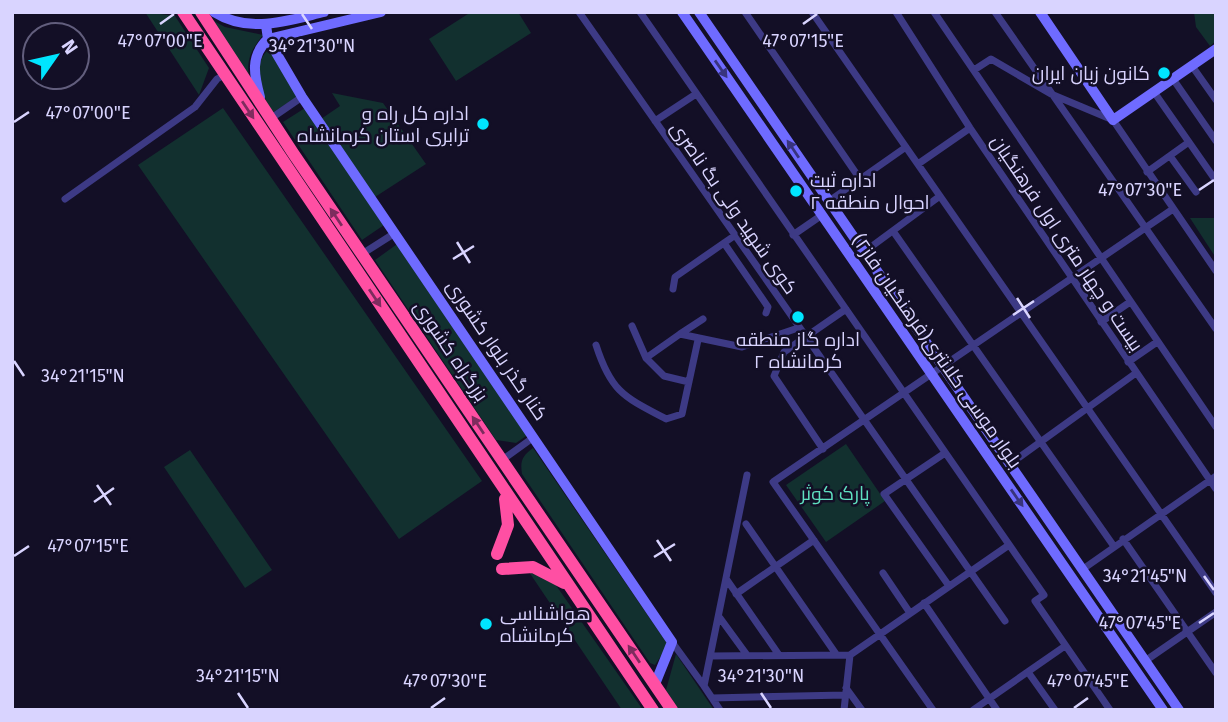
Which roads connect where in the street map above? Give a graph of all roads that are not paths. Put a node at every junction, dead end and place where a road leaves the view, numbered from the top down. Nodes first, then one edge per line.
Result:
1 (183, 12) edge
2 (201, 12) edge
3 (214, 12) edge
4 (324, 12) edge
5 (381, 12) edge
6 (579, 12) edge
7 (640, 12) edge
8 (682, 12) edge
9 (699, 12) edge
10 (745, 12) edge
11 (812, 12) edge
12 (896, 12) edge
13 (934, 12) edge
14 (995, 12) edge
15 (1040, 12) edge
16 (266, 25) junction
17 (268, 39) junction
18 (1216, 49) edge
19 (1192, 66) junction
20 (974, 70) junction
21 (224, 75) junction
22 (1173, 79) junction
23 (1154, 92) junction
24 (696, 94) junction
25 (1051, 94) junction
26 (302, 97) junction
27 (1216, 100) edge
28 (262, 105) junction
29 (270, 119) junction
30 (1113, 120) junction
31 (654, 121) junction
32 (970, 128) junction
33 (1216, 141) edge
34 (1189, 142) junction
35 (906, 147) junction
36 (1170, 156) junction
37 (918, 164) junction
38 (1147, 172) junction
39 (1214, 178) edge
40 (860, 179) junction
41 (1196, 192) dead end
42 (940, 196) junction
43 (65, 199) dead end
44 (828, 201) junction
45 (1173, 209) junction
46 (822, 215) junction
47 (1145, 229) junction
48 (893, 231) junction
49 (396, 233) junction
50 (793, 235) junction
51 (734, 236) junction
52 (724, 243) junction
53 (864, 252) junction
54 (362, 254) junction
55 (1101, 260) junction
56 (1216, 271) edge
57 (1073, 280) junction
58 (673, 289) dead end
59 (1130, 302) junction
60 (846, 309) junction
61 (766, 313) dead end
62 (1023, 314) junction
63 (703, 319) dead end
64 (1101, 322) junction
65 (632, 326) dead end
66 (798, 328) junction
67 (1216, 329) edge
68 (680, 334) junction
69 (805, 337) junction
70 (698, 340) junction
71 (1157, 342) junction
72 (596, 345) dead end
73 (974, 348) junction
74 (646, 358) junction
75 (1128, 362) junction
76 (944, 367) junction
77 (1136, 373) junction
78 (932, 374) junction
79 (689, 382) junction
80 (904, 394) junction
81 (1087, 407) junction
82 (864, 421) junction
83 (1216, 427) edge
84 (534, 437) junction
85 (1040, 441) junction
86 (823, 449) junction
87 (945, 453) junction
88 (502, 460) junction
89 (1010, 464) junction
90 (747, 475) dead end
91 (1214, 479) edge
92 (905, 480) junction
93 (503, 488) junction
94 (1216, 489) edge
95 (533, 506) junction
96 (519, 513) junction
97 (1160, 514) junction
98 (746, 524) dead end
99 (1123, 539) junction
100 (814, 540) junction
101 (560, 545) junction
102 (1009, 545) junction
103 (1113, 545) junction
104 (497, 554) dead end
105 (547, 554) junction
106 (775, 567) junction
107 (502, 569) dead end
108 (1083, 569) junction
109 (971, 571) junction
110 (883, 573) dead end
111 (727, 580) junction
112 (949, 586) junction
113 (574, 593) junction
114 (1216, 593) edge
115 (736, 594) junction
116 (924, 604) junction
117 (1216, 612) edge
118 (910, 613) junction
119 (720, 618) junction
120 (1005, 621) dead end
121 (1187, 632) junction
122 (881, 633) junction
123 (672, 642) junction
124 (1065, 646) junction
125 (836, 654) junction
126 (747, 655) junction
127 (779, 655) junction
128 (850, 655) junction
129 (711, 656) junction
130 (1146, 662) junction
131 (1028, 671) junction
132 (1216, 673) edge
133 (655, 684) junction
134 (704, 686) junction
135 (846, 691) junction
136 (712, 698) junction
137 (989, 699) junction
138 (653, 710) edge
139 (673, 710) edge
140 (720, 710) edge
141 (844, 710) edge
142 (862, 710) edge
143 (933, 710) edge
144 (973, 710) edge
145 (997, 710) edge
146 (1055, 710) edge
147 (1110, 710) edge
148 (1163, 710) edge
149 (1180, 710) edge

1 - 21 highway, بزرگراه کشوری
2 - 28 highway, بزرگراه کشوری
3 - 16 main road
4 - 16 main road
5 - 17 main road
6 - 31 street, کوی شهید ولی بگ ناصری
7 - 24 street
8 -> 46 main road, بلوار موسی کلانتری(فرهنگیان فاز۲)
44 -> 9 main road, بلوار موسی کلانتری(فرهنگیان فاز۲)
10 - 40 street
11 - 35 street
12 - 32 street, بیست و چهار متری اول فرهنگیان
13 - 20 street
14 - 25 street
15 - 30 main road
16 - 17 main road
17 - 26 main road, کنار گذر بلوار کشوری
17 - 28 main road
18 - 19 main road
19 - 22 main road
19 - 27 street
20 - 25 street
20 - 55 street
21 - 43 street
21 -> 93 highway, بزرگراه کشوری
22 - 23 main road
22 - 33 street
23 - 30 main road
23 - 34 street
24 - 31 street
24 - 50 street
25 - 30 street
25 - 47 street
26 - 29 street
26 - 49 main road, کنار گذر بلوار کشوری
28 - 29 highway, بزرگراه کشوری
54 -> 29 highway, بزرگراه کشوری
30 - 38 street
31 - 51 street, کوی شهید ولی بگ ناصری
32 - 37 street
32 - 57 street, بیست و چهار متری اول فرهنگیان
34 - 36 street
34 - 39 street
35 - 37 street
35 - 40 street
36 - 38 street
36 - 41 street
37 - 42 street
38 - 45 street
40 - 44 street
42 - 48 street
42 - 62 street
44 - 53 main road, بلوار موسی کلانتری(فرهنگیان فاز۲)
45 - 47 street
45 - 56 street
46 - 50 street
46 - 78 main road, بلوار موسی کلانتری(فرهنگیان فاز۲)
47 - 55 street
47 - 67 street
48 - 53 street
48 - 73 street
49 - 54 street
49 - 84 main road, کنار گذر بلوار کشوری
50 - 60 street
51 - 52 street
51 - 66 street, کوی شهید ولی بگ ناصری
52 - 58 street
52 - 61 street
53 - 76 main road, بلوار موسی کلانتری(فرهنگیان فاز۲)
88 -> 54 highway, بزرگراه کشوری
55 - 57 street
55 - 59 street
57 - 62 street
57 - 64 street, بیست و چهار متری اول فرهنگیان
59 - 64 street
59 - 71 street
60 - 69 street
60 - 80 street
62 - 73 street
62 - 81 street
63 - 68 street
64 - 75 street, بیست و چهار متری اول فرهنگیان
65 - 74 street
66 - 69 street, کوی شهید ولی بگ ناصری
66 - 70 street
68 - 70 street
68 - 74 street
69 - 82 street, کوی شهید ولی بگ ناصری
69 - 86 street
70 - 79 street
71 - 75 street
71 - 83 street
72 - 79 street
73 - 76 street
73 - 85 street
74 - 79 street
75 - 77 street, بیست و چهار متری اول فرهنگیان
76 - 78 street
76 - 89 main road, بلوار موسی کلانتری(فرهنگیان فاز۲)
77 - 81 street
77 - 91 street, بیست و چهار متری اول فرهنگیان
78 - 80 street
78 -> 148 main road, بلوار موسی کلانتری(فرهنگیان فاز۲)
80 - 82 street
80 - 87 street
81 - 85 street
81 - 97 street
82 - 86 street
82 - 92 street, کوی شهید ولی بگ ناصری
84 - 88 street
84 - 123 main road, کنار گذر بلوار کشوری
85 - 89 street
85 - 103 street
86 - 100 street
87 - 92 street
87 - 102 street
88 - 95 highway, بزرگراه کشوری
89 - 108 main road, بلوار موسی کلانتری(فرهنگیان فاز۲)
90 - 111 street
91 - 94 street, بیست و چهار متری اول فرهنگیان
91 - 97 street
92 - 109 street, کوی شهید ولی بگ ناصری
92 - 112 street
93 - 96 highway, بزرگراه کشوری
93 - 104 highway
95 - 96 highway
95 - 101 highway, بزرگراه کشوری
96 - 105 highway, بزرگراه کشوری
97 - 99 street
97 - 114 street
98 - 106 street
99 - 103 street
99 - 121 street
100 - 106 street
100 - 122 street
101 - 105 highway
133 -> 101 highway, بزرگراه کشوری
102 - 109 street
102 - 124 street
103 - 108 street
105 - 113 highway, بزرگراه کشوری
106 - 115 street
106 - 125 street
107 - 113 highway
108 - 130 main road, بلوار موسی کلانتری(فرهنگیان فاز۲)
109 - 112 street
109 - 120 street, کوی شهید ولی بگ ناصری
110 - 118 street
111 - 115 street
111 - 119 street
112 - 116 street
113 - 138 highway, بزرگراه کشوری
115 - 127 street
116 - 118 street
116 - 137 street
117 - 121 street
118 - 122 street
119 - 126 street
119 - 129 street
121 - 130 street
121 - 132 street
122 - 128 street
122 - 143 street
123 - 133 main road
123 - 134 street
124 - 131 street
124 - 147 street
125 - 127 street
125 - 128 street
126 - 127 street
126 - 129 street
128 - 135 street
129 - 134 street
130 - 149 main road, بلوار موسی کلانتری(فرهنگیان فاز۲)
131 - 137 street
131 - 146 street
133 - 139 highway, بزرگراه کشوری
134 - 136 street
135 - 136 street
135 - 141 street
135 - 142 street
136 - 140 street
137 - 144 street
137 - 145 street

